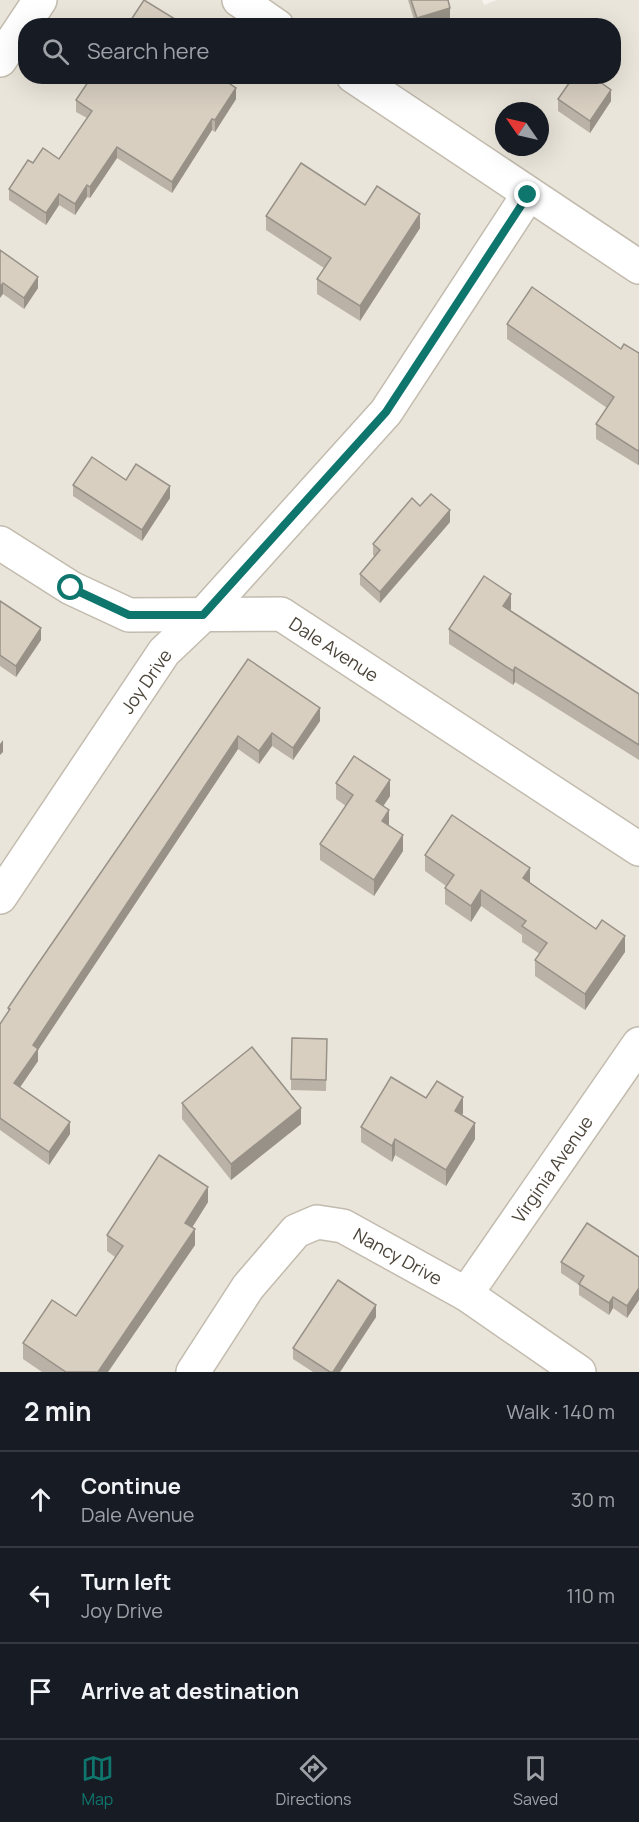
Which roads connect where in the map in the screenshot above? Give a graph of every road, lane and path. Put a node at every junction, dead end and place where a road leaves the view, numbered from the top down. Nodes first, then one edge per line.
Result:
1 (40, 0) edge
2 (239, 0) edge
3 (28, 18) edge
4 (265, 18) edge
5 (18, 33) edge
6 (0, 60) edge
7 (364, 84) edge
8 (528, 195) junction
9 (639, 267) edge
10 (0, 543) edge
11 (203, 615) junction
12 (639, 849) edge
13 (0, 897) edge
14 (639, 1044) edge
15 (466, 1294) junction
16 (193, 1372) edge
17 (579, 1372) edge

1 - 3 street
2 - 4 street
5 - 6 street
7 - 8 street
8 - 9 street
8 - 11 street, Joy Drive
10 - 11 street, Dale Avenue
11 - 12 street, Dale Avenue
11 - 13 street, Joy Drive
14 - 15 street, Virginia Avenue
15 - 16 street, Nancy Drive
15 - 17 street, Nancy Drive

